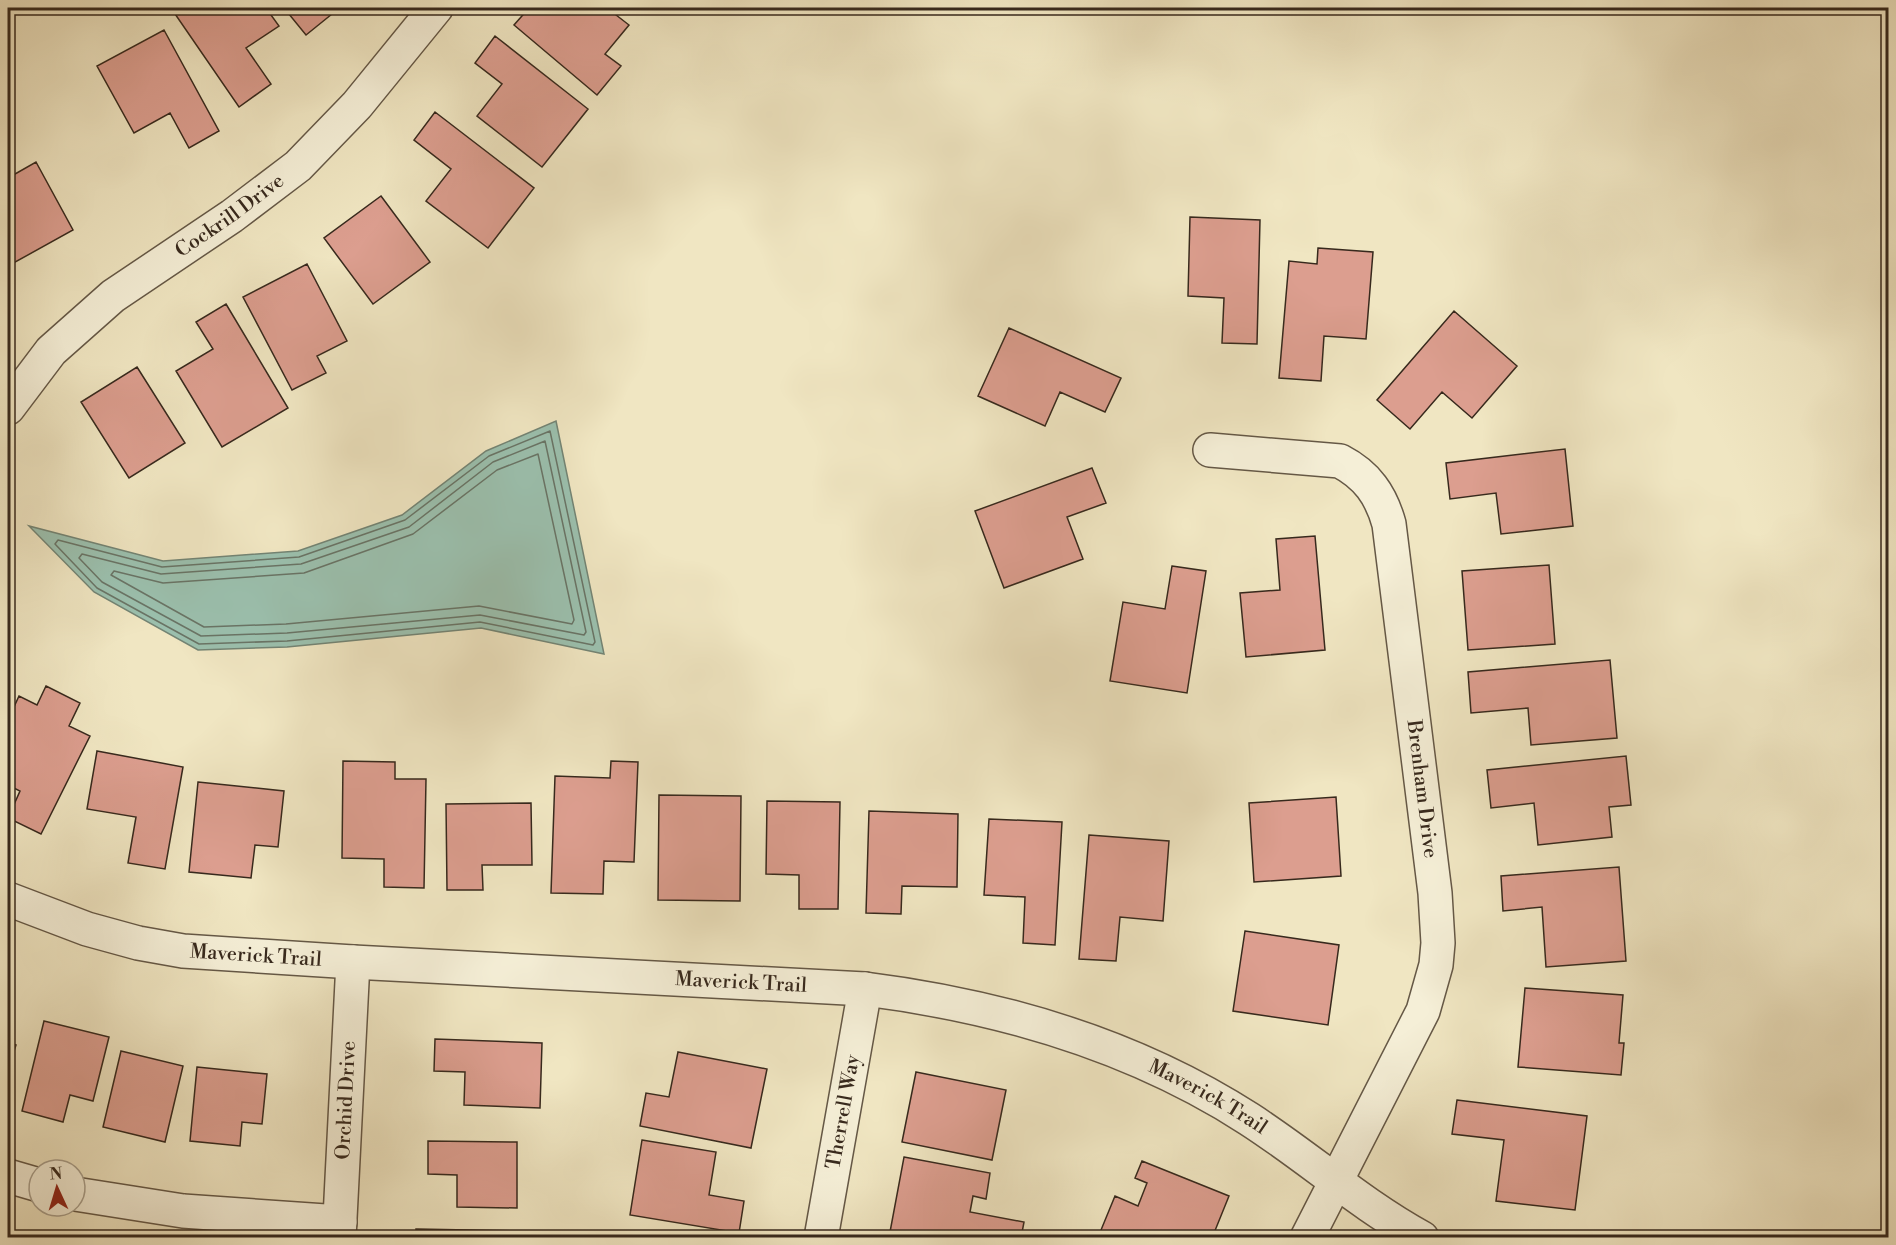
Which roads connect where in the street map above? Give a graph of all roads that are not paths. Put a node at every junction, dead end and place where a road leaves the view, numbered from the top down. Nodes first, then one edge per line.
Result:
1 (436, 8) edge
2 (8, 408) edge
3 (1210, 450) dead end
4 (8, 899) edge
5 (353, 962) junction
6 (865, 989) junction
7 (8, 1176) edge
8 (27, 1182) edge
9 (1337, 1182) junction
10 (87, 1196) edge
11 (339, 1230) edge
12 (821, 1238) edge
13 (1307, 1238) edge
14 (1422, 1238) edge

1 - 2 street, Cockrill Drive
3 - 9 street, Brenham Drive
4 - 5 street, Maverick Trail
5 - 6 street, Maverick Trail
5 - 11 street, Orchid Drive
6 - 9 street, Maverick Trail
6 - 12 street, Therrell Way
7 - 8 street
9 - 13 street, Brenham Drive
9 - 14 street, Maverick Trail
10 - 11 street

